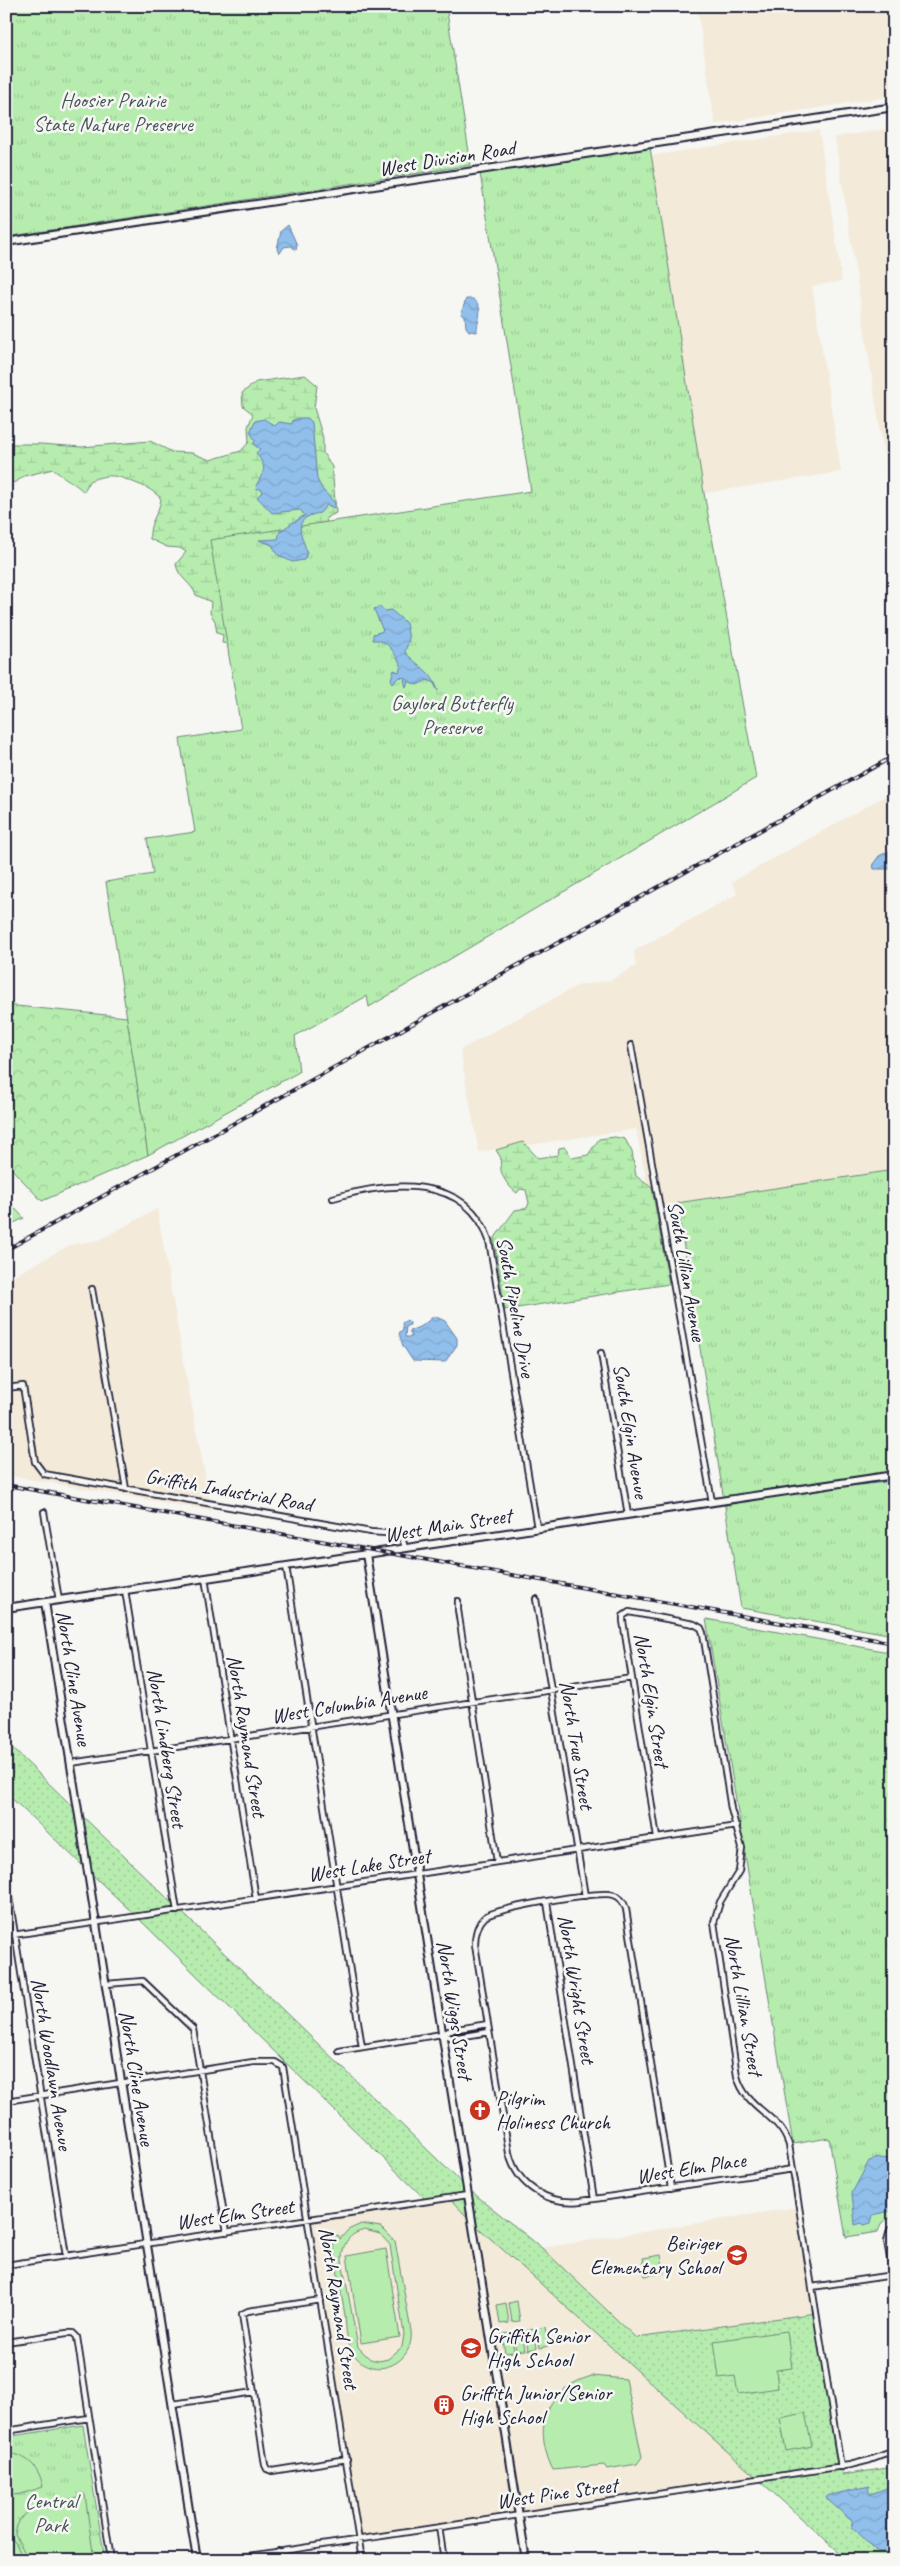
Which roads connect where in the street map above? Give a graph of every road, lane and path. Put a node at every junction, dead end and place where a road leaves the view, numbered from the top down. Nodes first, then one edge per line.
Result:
1 (894, 107) edge
2 (6, 242) edge
3 (631, 1045) dead end
4 (333, 1198) dead end
5 (92, 1289) dead end
6 (601, 1353) dead end
7 (6, 1388) edge
8 (894, 1475) edge
9 (126, 1489) junction
10 (712, 1502) junction
11 (44, 1512) dead end
12 (628, 1515) junction
13 (537, 1528) junction
14 (405, 1548) junction
15 (366, 1554) junction
16 (286, 1566) junction
17 (205, 1578) junction
18 (125, 1590) junction
19 (536, 1599) dead end
20 (59, 1600) junction
21 (458, 1601) dead end
22 (45, 1602) junction
23 (6, 1608) edge
24 (700, 1627) joint
25 (632, 1678) junction
26 (552, 1690) junction
27 (472, 1702) junction
28 (391, 1714) junction
29 (311, 1726) junction
30 (231, 1738) junction
31 (151, 1751) junction
32 (71, 1763) junction
33 (737, 1826) junction
34 (657, 1838) junction
35 (578, 1850) junction
36 (497, 1862) junction
37 (417, 1874) junction
38 (6, 1878) edge
39 (336, 1886) junction
40 (585, 1896) junction
41 (256, 1899) junction
42 (547, 1902) junction
43 (177, 1910) junction
44 (96, 1924) junction
45 (16, 1935) junction
46 (6, 1936) edge
47 (106, 1984) junction
48 (488, 2024) junction
49 (489, 2032) junction
50 (442, 2034) junction
51 (362, 2047) junction
52 (339, 2051) dead end
53 (200, 2070) junction
54 (121, 2084) junction
55 (41, 2096) junction
56 (6, 2101) edge
57 (793, 2169) junction
58 (670, 2188) junction
59 (468, 2195) junction
60 (594, 2199) junction
61 (308, 2220) junction
62 (890, 2230) dead end
63 (227, 2232) junction
64 (147, 2244) junction
65 (66, 2256) junction
66 (6, 2265) edge
67 (893, 2274) edge
68 (894, 2281) edge
69 (812, 2287) junction
70 (321, 2300) junction
71 (6, 2342) edge
72 (254, 2392) junction
73 (173, 2404) junction
74 (89, 2418) junction
75 (6, 2431) edge
76 (894, 2450) edge
77 (347, 2460) junction
78 (841, 2467) junction
79 (518, 2515) junction
80 (439, 2527) junction
81 (359, 2540) junction
82 (278, 2552) junction
83 (112, 2560) edge
84 (197, 2560) edge
85 (223, 2560) edge
86 (280, 2560) edge
87 (362, 2560) edge
88 (444, 2560) edge
89 (526, 2560) edge

1 - 2 street, West Division Road
3 - 10 street, South Lillian Avenue
4 - 13 street, South Pipeline Drive
5 - 9 street
6 - 12 street, South Elgin Avenue
7 - 9 street, Griffith Industrial Road
8 - 10 street, West Main Street
9 - 14 street, Griffith Industrial Road
10 - 12 street, West Main Street
11 - 20 street
12 - 13 street, West Main Street
13 - 14 street, West Main Street
14 - 15 street, West Main Street
15 - 16 street, West Main Street
15 - 28 street, North Wiggs Street
16 - 17 street, West Main Street
16 - 29 street
17 - 18 street, West Main Street
17 - 30 street, North Raymond Street
18 - 20 street, West Main Street
18 - 31 street, North Lindberg Street
19 - 26 street, North True Street
20 - 22 street, West Main Street
21 - 27 street
22 - 23 street, West Main Street
22 - 32 street, North Cline Avenue
24 - 25 street, North Elgin Street
24 - 33 street, North Lillian Street
25 - 26 street, West Columbia Avenue
25 - 34 street, North Elgin Street
26 - 27 street, West Columbia Avenue
26 - 35 street, North True Street
27 - 28 street, West Columbia Avenue
27 - 36 street
28 - 29 street, West Columbia Avenue
28 - 37 street, North Wiggs Street
29 - 30 street, West Columbia Avenue
29 - 39 street
30 - 31 street, West Columbia Avenue
30 - 41 street, North Raymond Street
31 - 32 street, West Columbia Avenue
31 - 43 street, North Lindberg Street
32 - 44 street, North Cline Avenue
33 - 34 street, West Lake Street
33 - 57 street, North Lillian Street
34 - 35 street, West Lake Street
35 - 36 street, West Lake Street
35 - 40 street, North True Street
36 - 37 street, West Lake Street
37 - 39 street, West Lake Street
37 - 50 street, North Wiggs Street
38 - 45 street, North Woodlawn Avenue
39 - 41 street, West Lake Street
39 - 51 street
40 - 42 street, West Elm Place
40 - 58 street, West Elm Place
41 - 43 street, West Lake Street
42 - 48 street, West Elm Place
42 - 60 street, North Wright Street
43 - 44 street, West Lake Street
44 - 45 street, West Lake Street
44 - 47 street, North Cline Avenue
45 - 46 street, West Lake Street
45 - 55 street, North Woodlawn Avenue
47 - 53 street
47 - 54 street, North Cline Avenue
48 - 49 street, West Elm Place
48 - 50 street
49 - 50 street
49 - 60 street, West Elm Place
50 - 51 street
50 - 59 street, North Wiggs Street
51 - 52 street
53 - 54 street
53 - 61 street, North Raymond Street
53 - 63 street
54 - 55 street
54 - 64 street, North Cline Avenue
55 - 56 street
55 - 65 street, North Woodlawn Avenue
57 - 58 street, West Elm Place
57 - 69 street, North Lillian Street
58 - 60 street, West Elm Place
59 - 61 street, West Elm Street
59 - 79 street, North Wiggs Street
61 - 63 street, West Elm Street
61 - 70 street, North Raymond Street
62 - 67 street
63 - 64 street, West Elm Street
64 - 65 street, West Elm Street
64 - 73 street, North Cline Avenue
65 - 66 street, West Elm Street
67 - 68 street
67 - 69 street
69 - 78 street, North Lillian Street
70 - 72 street
70 - 77 street, North Raymond Street
71 - 74 street
72 - 73 street
72 - 77 street
73 - 84 street, North Cline Avenue
74 - 75 street
74 - 83 street
76 - 78 street, West Pine Street
77 - 81 street, North Raymond Street
78 - 79 street, West Pine Street
79 - 80 street, West Pine Street
79 - 89 street, North Wiggs Street
80 - 81 street, West Pine Street
80 - 88 street
81 - 82 street, West Pine Street
81 - 87 street, North Raymond Street
82 - 85 street, West Pine Street
82 - 86 street

